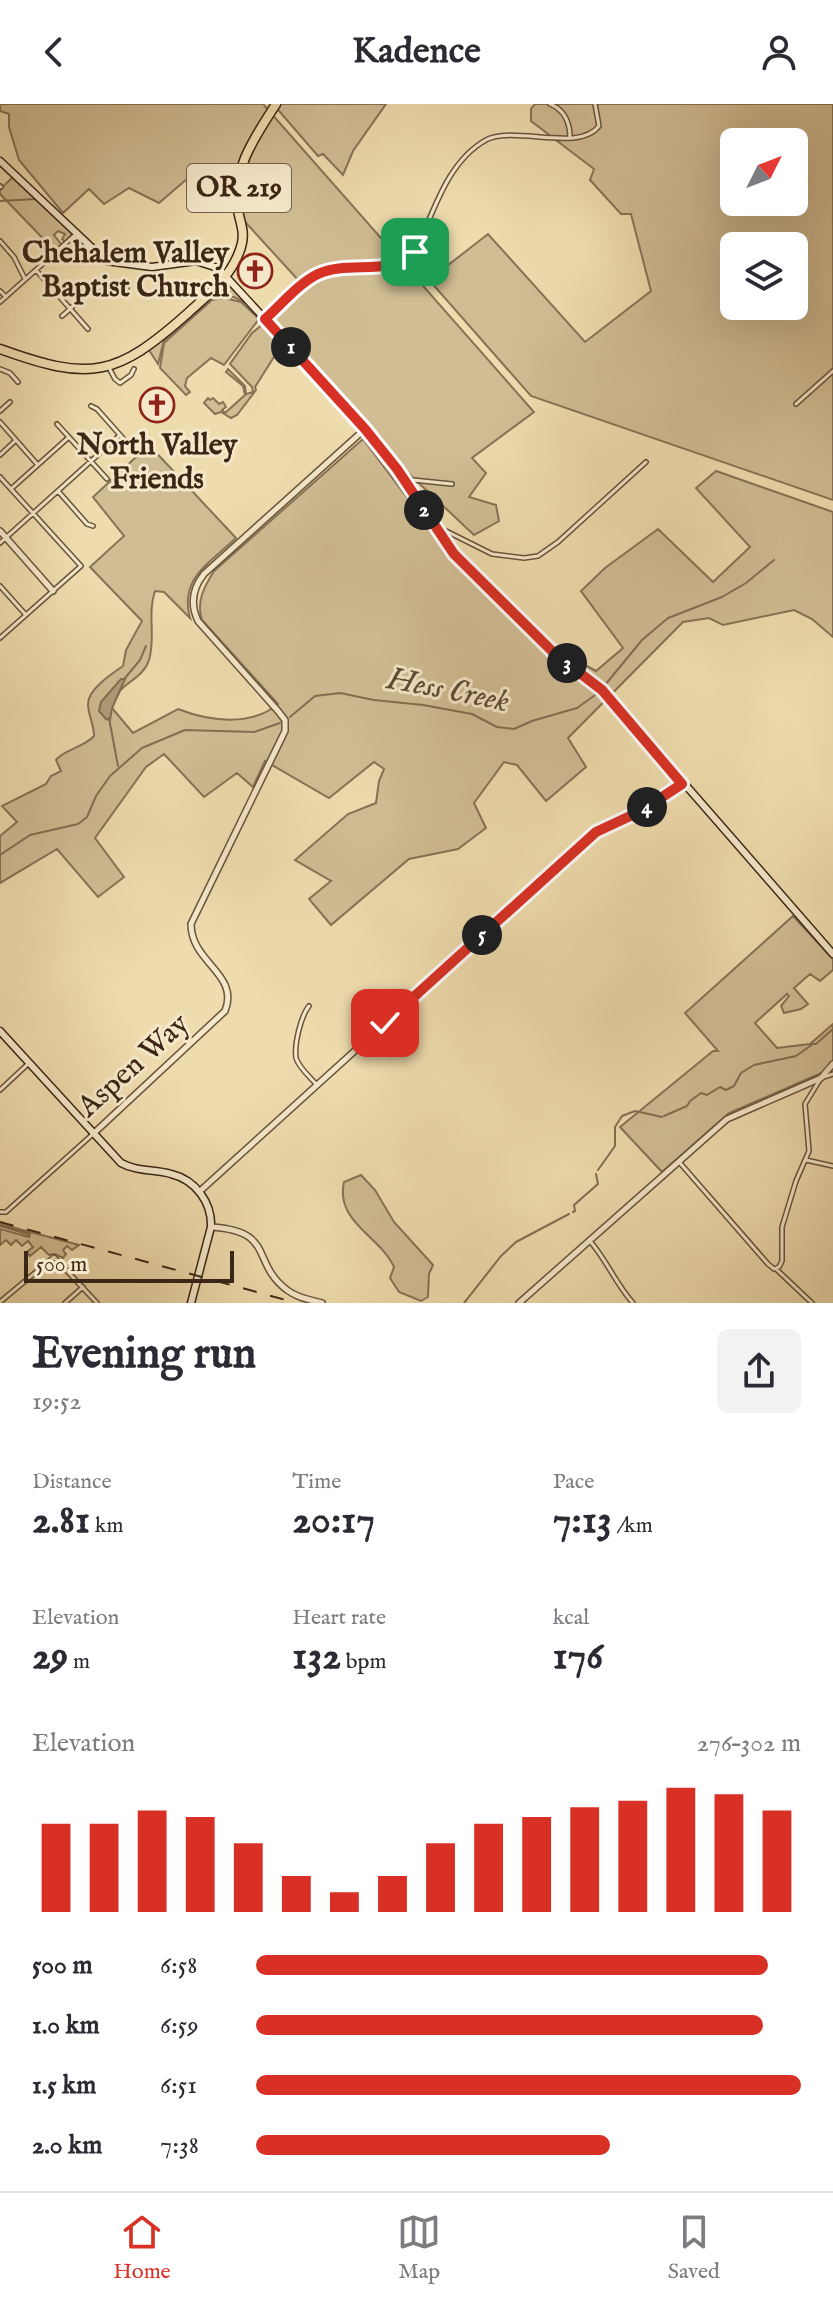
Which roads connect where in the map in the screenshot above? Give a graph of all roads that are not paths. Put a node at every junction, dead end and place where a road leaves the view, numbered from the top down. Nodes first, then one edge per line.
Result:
1 (276, 104) edge
2 (550, 104) edge
3 (595, 104) edge
4 (570, 138) junction
5 (0, 161) edge
6 (75, 235) dead end
7 (0, 241) edge
8 (36, 270) junction
9 (227, 277) junction
10 (25, 279) junction
11 (127, 288) dead end
12 (0, 291) edge
13 (6, 297) junction
14 (0, 302) edge
15 (71, 309) junction
16 (62, 316) dead end
17 (265, 319) junction
18 (88, 329) dead end
19 (0, 349) edge
20 (108, 366) junction
21 (0, 369) edge
22 (134, 369) dead end
23 (833, 371) edge
24 (18, 382) dead end
25 (10, 402) dead end
26 (796, 404) dead end
27 (91, 406) dead end
28 (0, 411) edge
29 (0, 422) edge
30 (57, 424) dead end
31 (365, 429) junction
32 (120, 435) junction
33 (69, 437) junction
34 (16, 440) junction
35 (136, 453) dead end
36 (0, 455) edge
37 (91, 461) junction
38 (646, 462) dead end
39 (38, 465) junction
40 (0, 477) edge
41 (107, 479) dead end
42 (403, 479) junction
43 (452, 484) dead end
44 (11, 489) junction
45 (58, 491) junction
46 (33, 513) junction
47 (93, 526) dead end
48 (436, 528) junction
49 (0, 531) edge
50 (6, 538) junction
51 (0, 543) edge
52 (1, 588) edge
53 (53, 591) junction
54 (26, 615) junction
55 (0, 638) edge
56 (682, 784) junction
57 (833, 954) edge
58 (309, 1006) dead end
59 (0, 1031) edge
60 (29, 1063) junction
61 (833, 1064) edge
62 (833, 1074) edge
63 (821, 1078) junction
64 (317, 1085) junction
65 (0, 1090) edge
66 (93, 1134) junction
67 (806, 1160) junction
68 (678, 1161) junction
69 (833, 1166) edge
70 (199, 1192) junction
71 (0, 1212) edge
72 (211, 1227) junction
73 (589, 1240) junction
74 (776, 1269) junction
75 (83, 1287) junction
76 (0, 1302) edge
77 (65, 1303) edge
78 (97, 1303) edge
79 (191, 1303) edge
80 (322, 1303) edge
81 (519, 1303) edge
82 (633, 1303) edge
83 (812, 1303) edge

1 - 9 main road, OR 219
2 - 4 street
3 - 4 street
4 - 17 street
5 - 9 main road
6 - 8 street
7 - 10 street
8 - 10 street
8 - 15 street
9 - 17 main road
9 - 20 main road, OR 219
10 - 13 street
11 - 15 street
12 - 13 street
13 - 14 street
15 - 16 street
15 - 18 street
17 - 31 main road
19 - 20 main road, OR 219
20 - 22 street
21 - 24 street
23 - 26 street
25 - 28 street
27 - 32 street
29 - 34 street
30 - 33 street
31 - 42 main road
31 - 66 street, Aspen Way
32 - 35 street
32 - 37 street
33 - 37 street
33 - 39 street
34 - 36 street
34 - 39 street
37 - 41 street
37 - 45 street
38 - 48 street
39 - 44 street
40 - 44 street
42 - 43 street
42 - 48 main road
44 - 46 street
45 - 46 street
45 - 47 street
46 - 50 street
46 - 53 street
48 - 56 main road
49 - 50 street
50 - 51 street
50 - 53 street
52 - 54 street
53 - 54 street
54 - 55 street
56 - 57 main road
56 - 64 street
58 - 64 street
59 - 60 main road
60 - 65 street
60 - 66 main road
61 - 63 street
62 - 63 street
63 - 67 street
63 - 68 street
64 - 70 street
66 - 70 main road
66 - 71 street, Aspen Way
67 - 69 street
67 - 74 street
68 - 73 street
68 - 74 street
70 - 72 main road
72 - 79 main road
72 - 80 street
73 - 81 street
73 - 82 street
74 - 83 street
75 - 76 street
75 - 77 street
75 - 78 street

